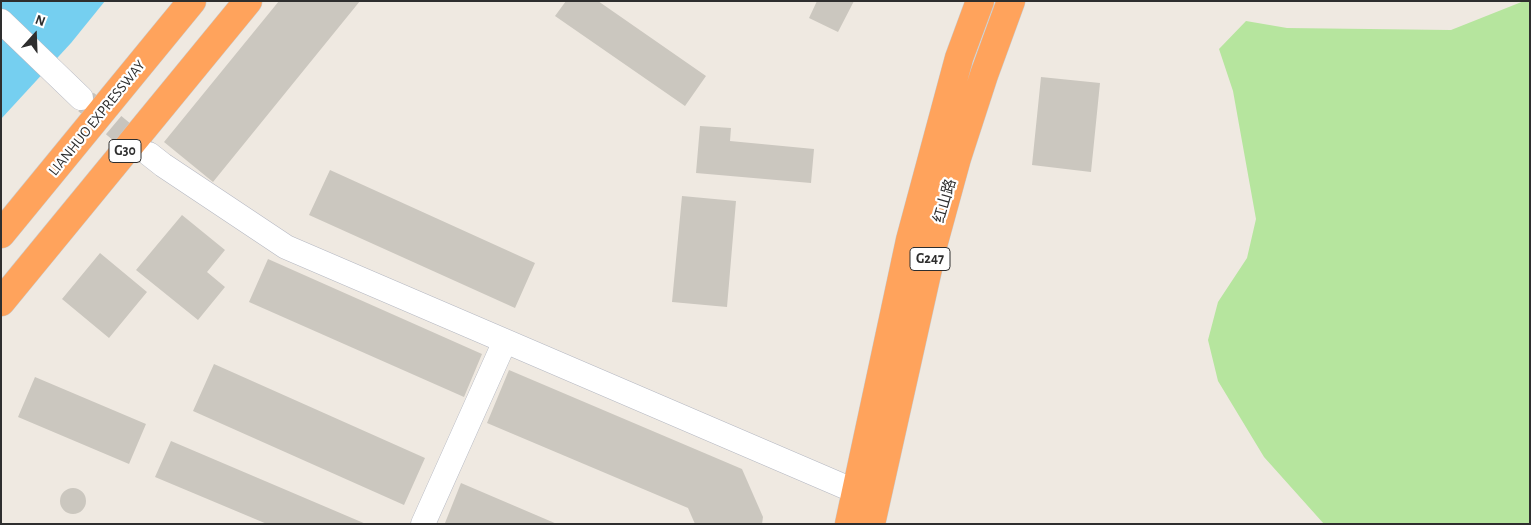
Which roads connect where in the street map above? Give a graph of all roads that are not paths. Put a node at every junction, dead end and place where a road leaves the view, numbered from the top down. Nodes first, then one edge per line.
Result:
1 (192, 1) edge
2 (248, 1) edge
3 (980, 1) edge
4 (1011, 1) edge
5 (1, 21) edge
6 (82, 98) tunnel mouth
7 (149, 154) tunnel mouth
8 (1, 234) edge
9 (1, 302) edge
10 (505, 341) junction
11 (857, 492) junction
12 (424, 524) edge
13 (849, 524) edge
14 (870, 524) edge

1 - 8 highway, LIANHUO EXPRESSWAY
2 - 9 highway, G30
3 - 11 highway, 红山路 / G247
4 - 14 highway, 红山路 / G247
5 - 6 street
7 - 10 street
10 - 11 street
10 - 12 street
11 - 13 highway, 红山路 / G247

